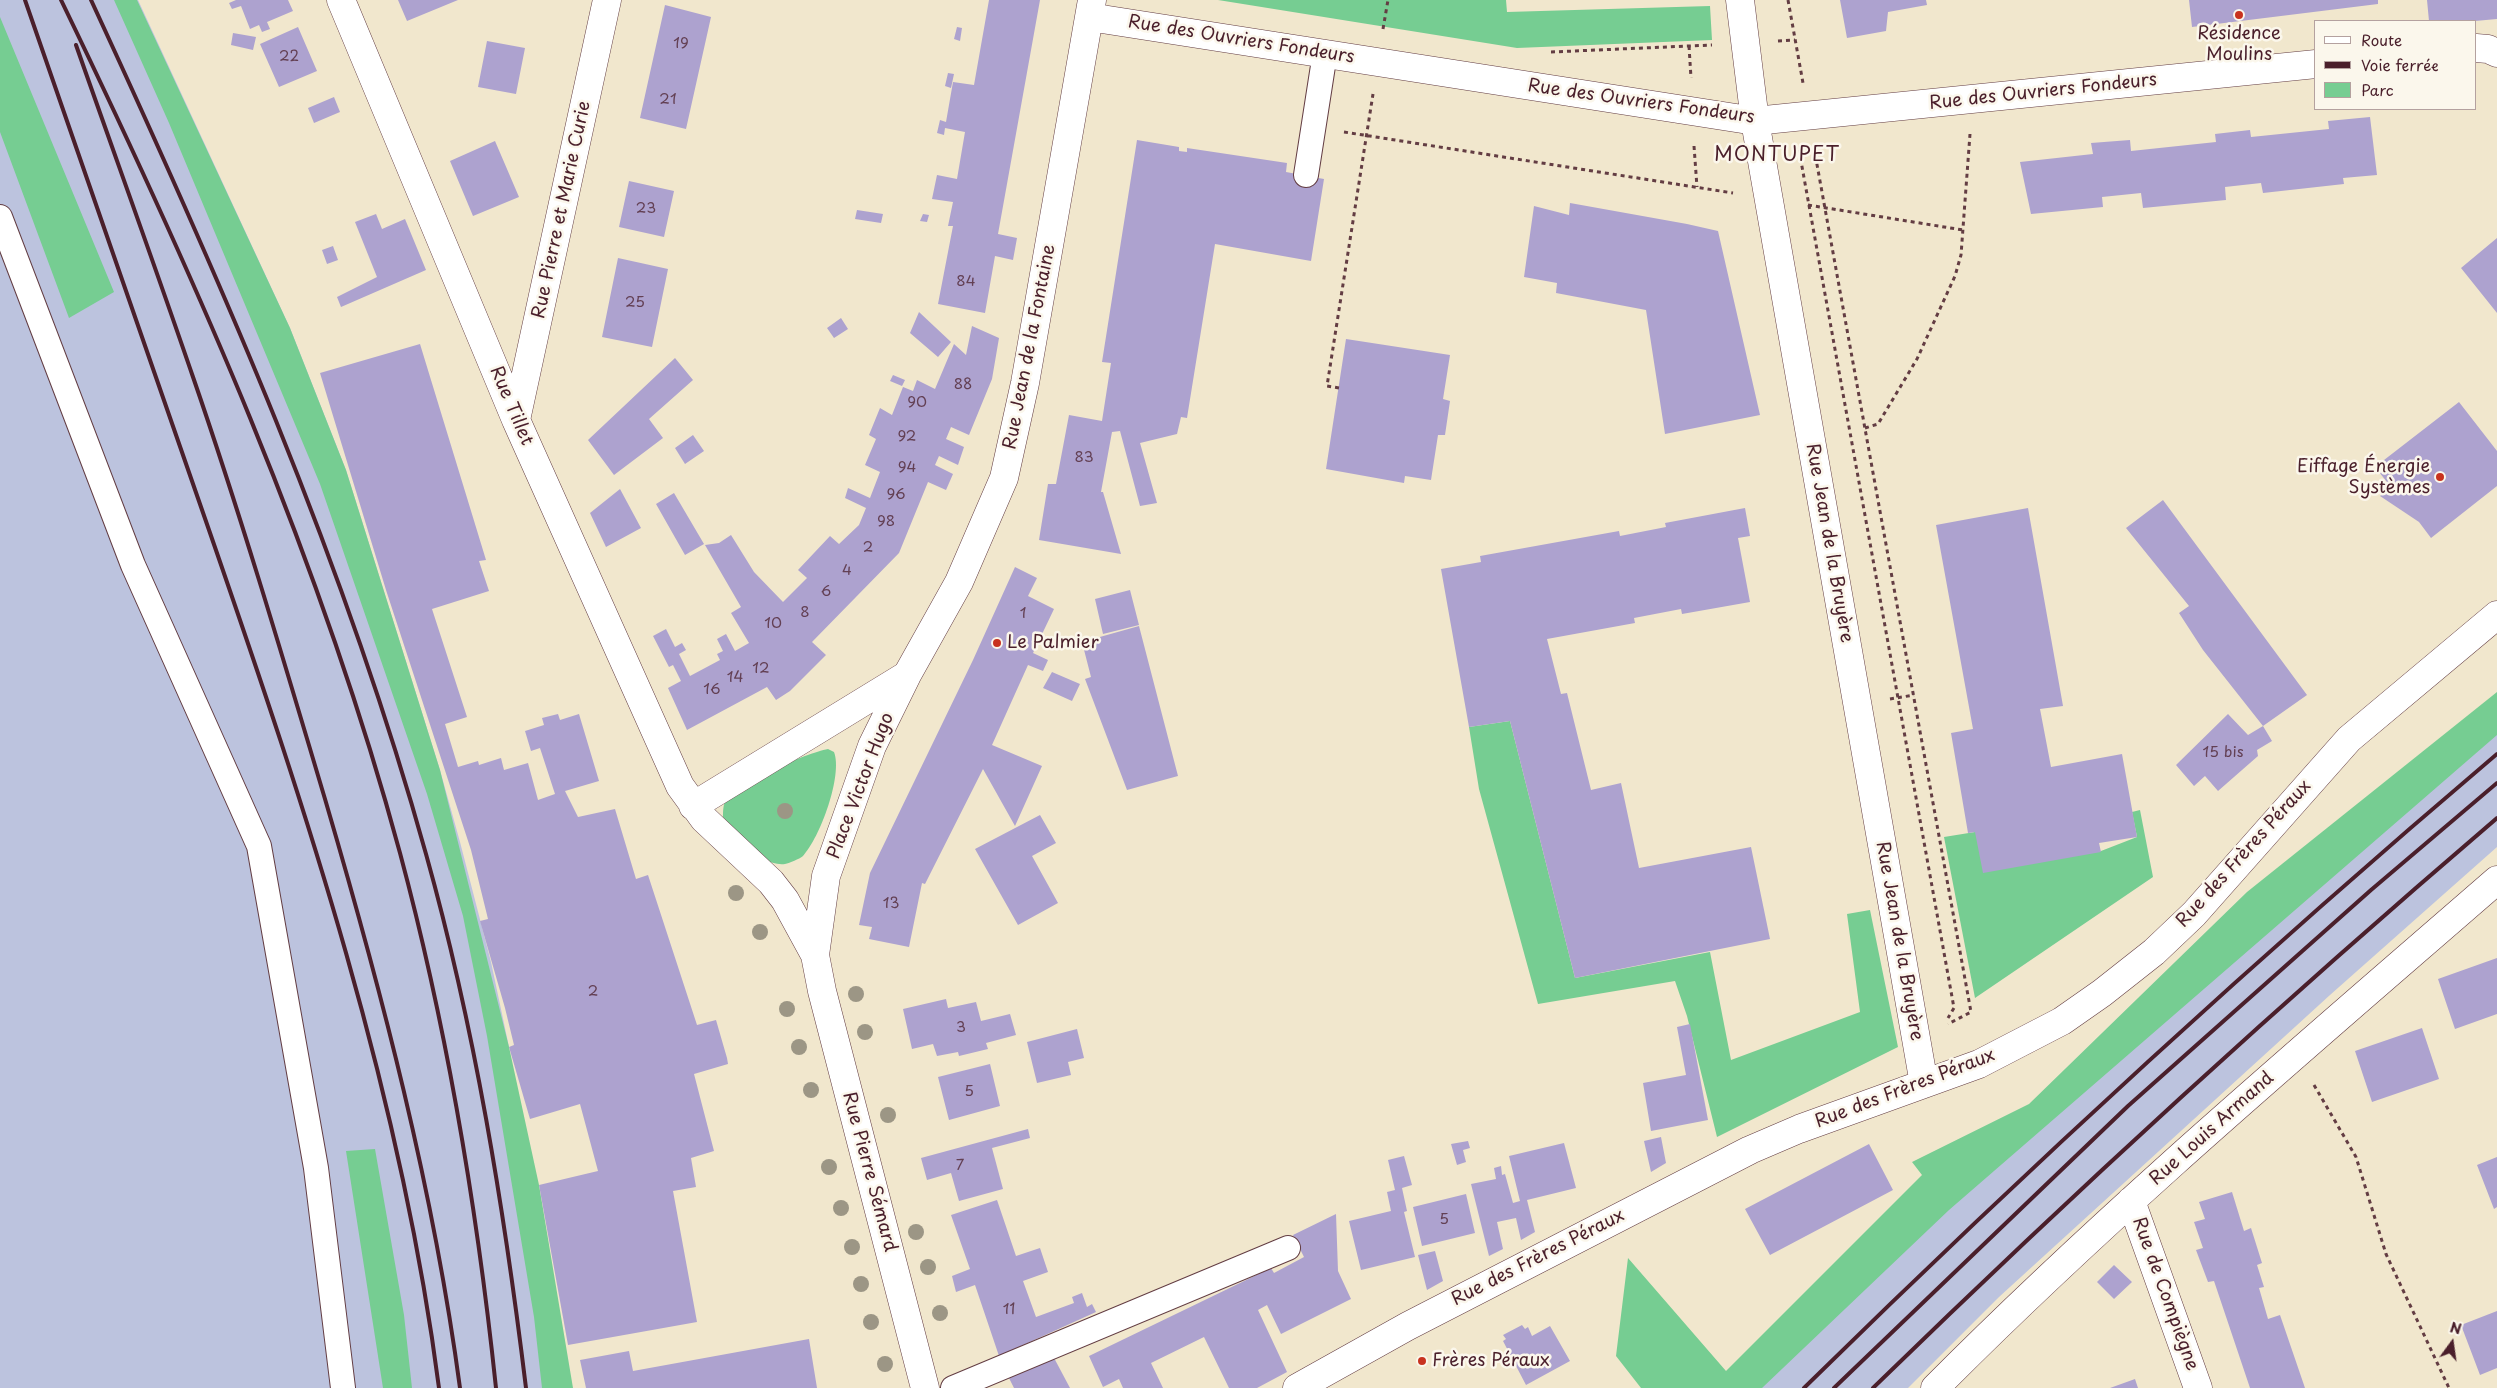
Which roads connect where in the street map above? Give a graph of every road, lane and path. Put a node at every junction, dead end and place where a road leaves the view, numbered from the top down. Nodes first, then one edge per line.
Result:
1 (341, 0) edge
2 (607, 0) edge
3 (1740, 0) edge
4 (1788, 0) edge
5 (1091, 8) edge
6 (1778, 33) dead end
7 (1795, 40) junction
8 (1779, 41) junction
9 (1744, 44) junction
10 (2477, 48) edge
11 (1781, 50) dead end
12 (1325, 53) junction
13 (1544, 53) dead end
14 (2497, 53) edge
15 (1378, 62) junction
16 (2314, 64) edge
17 (1801, 116) junction
18 (1755, 121) junction
19 (1313, 127) junction
20 (1970, 130) dead end
21 (1367, 135) junction
22 (1306, 176) dead end
23 (1769, 199) junction
24 (1809, 206) junction
25 (1825, 208) junction
26 (0, 217) edge
27 (1963, 230) junction
28 (1339, 388) dead end
29 (516, 420) junction
30 (1865, 428) junction
31 (2497, 615) edge
32 (907, 675) junction
33 (693, 806) junction
34 (2497, 880) edge
35 (815, 955) junction
36 (2295, 1055) junction
37 (1924, 1084) junction
38 (2131, 1201) junction
39 (1288, 1248) dead end
40 (344, 1388) edge
41 (925, 1388) edge
42 (952, 1388) edge
43 (1297, 1388) edge
44 (1935, 1388) edge
45 (2198, 1388) edge
46 (2449, 1388) edge

1 - 29 street, Rue Tillet
2 - 29 street, Rue Pierre et Marie Curie
3 - 9 street, Rue Jean de la Bruyère
4 - 7 path
5 - 12 street, Rue des Ouvriers Fondeurs
5 - 32 street, Rue Jean de la Fontaine
6 - 8 path
7 - 8 path
7 - 17 path
8 - 9 path
8 - 11 path
9 - 13 path
9 - 18 street, Rue Jean de la Bruyère
10 - 14 street
12 - 15 street, Rue des Ouvriers Fondeurs
12 - 19 lane
15 - 18 street, Rue des Ouvriers Fondeurs
15 - 21 path
16 - 17 street, Rue des Ouvriers Fondeurs
17 - 18 street, Rue des Ouvriers Fondeurs
17 - 24 path
17 - 25 path
18 - 23 street, Rue Jean de la Bruyère
19 - 21 path
19 - 22 lane
20 - 27 path
21 - 23 path
21 - 28 path
23 - 24 path
23 - 37 street, Rue Jean de la Bruyère
24 - 25 path
24 - 30 path
25 - 27 path
25 - 30 path
26 - 40 lane
27 - 30 path
29 - 33 street, Rue Tillet
31 - 37 street, Rue des Frères Péraux
32 - 33 street, Place Victor Hugo
32 - 35 street, Place Victor Hugo
33 - 35 street
34 - 36 street, Rue Louis Armand
35 - 41 street, Rue Pierre Sémard
36 - 38 street, Rue Louis Armand
36 - 46 path
37 - 43 street, Rue des Frères Péraux
38 - 44 street, Rue Louis Armand
38 - 45 street, Rue de Compiègne
39 - 42 lane

